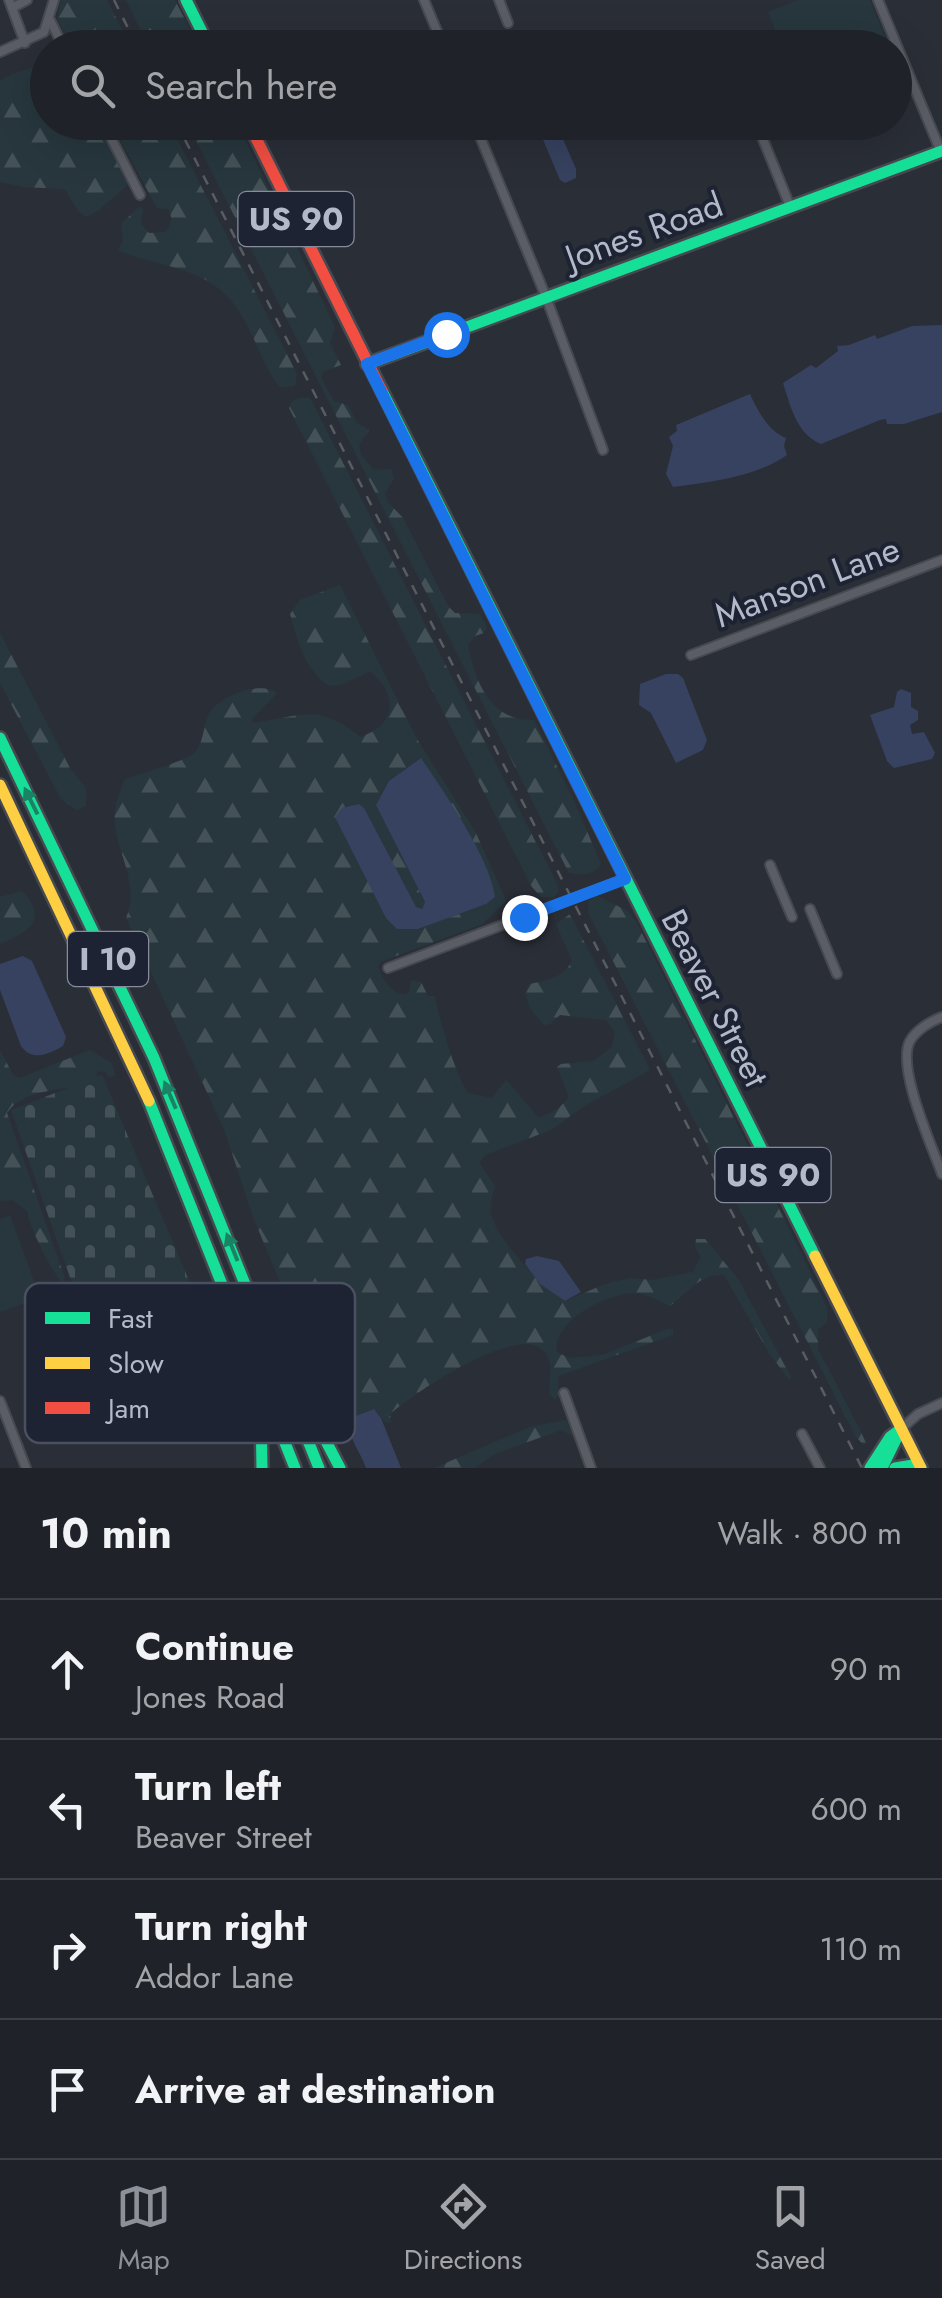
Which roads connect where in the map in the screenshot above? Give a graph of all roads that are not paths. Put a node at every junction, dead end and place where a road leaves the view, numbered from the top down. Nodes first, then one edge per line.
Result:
1 (27, 0) edge
2 (54, 0) edge
3 (186, 0) edge
4 (424, 0) edge
5 (499, 0) edge
6 (878, 0) edge
7 (10, 4) edge
8 (50, 20) junction
9 (508, 24) dead end
10 (45, 30) edge
11 (55, 30) edge
12 (201, 30) edge
13 (436, 30) edge
14 (891, 30) edge
15 (30, 40) edge
16 (25, 43) junction
17 (0, 52) edge
18 (912, 81) edge
19 (112, 140) edge
20 (257, 140) edge
21 (481, 140) edge
22 (763, 140) edge
23 (942, 152) edge
24 (140, 195) dead end
25 (790, 206) junction
26 (546, 297) junction
27 (367, 364) junction
28 (603, 450) dead end
29 (942, 560) edge
30 (691, 655) dead end
31 (0, 738) edge
32 (0, 785) edge
33 (770, 866) dead end
34 (625, 879) junction
35 (810, 909) dead end
36 (792, 916) dead end
37 (388, 968) dead end
38 (837, 974) dead end
39 (942, 1017) edge
40 (942, 1174) edge
41 (223, 1283) edge
42 (246, 1283) edge
43 (564, 1393) dead end
44 (0, 1401) edge
45 (942, 1403) edge
46 (901, 1429) junction
47 (802, 1434) dead end
48 (285, 1443) edge
49 (309, 1443) edge
50 (327, 1443) edge
51 (26, 1468) edge
52 (295, 1468) edge
53 (319, 1468) edge
54 (340, 1468) edge
55 (591, 1468) edge
56 (820, 1468) edge
57 (870, 1468) edge
58 (882, 1468) edge
59 (894, 1468) edge
60 (921, 1468) edge

1 - 7 street
2 - 8 street
3 - 12 main road
4 - 13 street
5 - 9 street
6 - 14 street
7 - 16 street
8 - 10 street
8 - 11 street
15 - 16 street
16 - 17 street
18 - 23 street
19 - 24 street
20 - 27 main road, Beaver Street / US 90
21 - 26 street
22 - 25 street
23 - 25 main road, Jones Road
25 - 26 main road, Jones Road
26 - 27 main road, Jones Road
26 - 28 street
27 - 34 main road, Beaver Street / US 90
29 - 30 street, Manson Lane
42 -> 31 main road, I 10
32 - 41 main road, I 10
33 - 36 street
34 - 37 street
34 - 46 main road, Beaver Street / US 90
35 - 38 street
39 - 40 street
43 - 55 street
44 - 51 street
45 - 46 street
46 - 57 main road
46 - 58 main road
46 - 60 main road, Beaver Street / US 90
47 - 56 street
48 - 52 main road, I 10
49 - 53 main road, I 10
50 - 54 main road
59 - 60 main road

